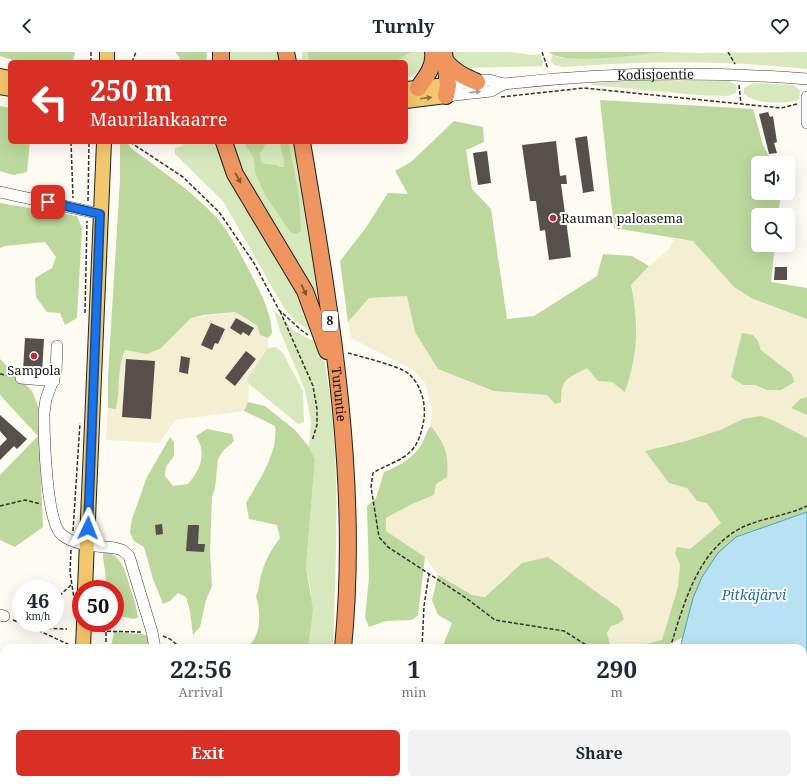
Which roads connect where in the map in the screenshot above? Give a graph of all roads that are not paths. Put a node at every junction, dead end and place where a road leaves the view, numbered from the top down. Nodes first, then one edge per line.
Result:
1 (439, 56) edge
2 (807, 79) edge
3 (477, 82) junction
4 (504, 84) junction
5 (412, 89) edge
6 (445, 89) junction
7 (408, 100) edge
8 (806, 100) edge
9 (807, 123) edge
10 (104, 144) edge
11 (225, 144) edge
12 (302, 144) edge
13 (0, 192) edge
14 (94, 212) junction
15 (57, 346) dead end
16 (21, 378) road end
17 (54, 381) junction
18 (340, 391) junction
19 (87, 544) junction
20 (85, 580) edge
21 (81, 632) edge
22 (77, 644) edge
23 (154, 644) edge
24 (343, 644) edge

1 - 3 highway
1 - 5 highway
1 - 6 highway
2 - 4 street, Kodisjoentie
3 - 4 street, Kodisjoentie
3 - 6 street, Kodisjoentie
6 -> 4 street, Kodisjoentie
5 - 6 main road, Kodisjoentie
7 -> 6 main road, Kodisjoentie
8 - 9 street
10 - 14 main road
11 -> 18 highway
12 - 18 highway, Turuntie / 8
13 - 14 street
14 - 19 main road
15 - 17 street
16 - 17 street
17 - 19 street
18 - 24 highway, Turuntie / 8
19 - 20 main road
19 - 23 street
21 - 22 main road

